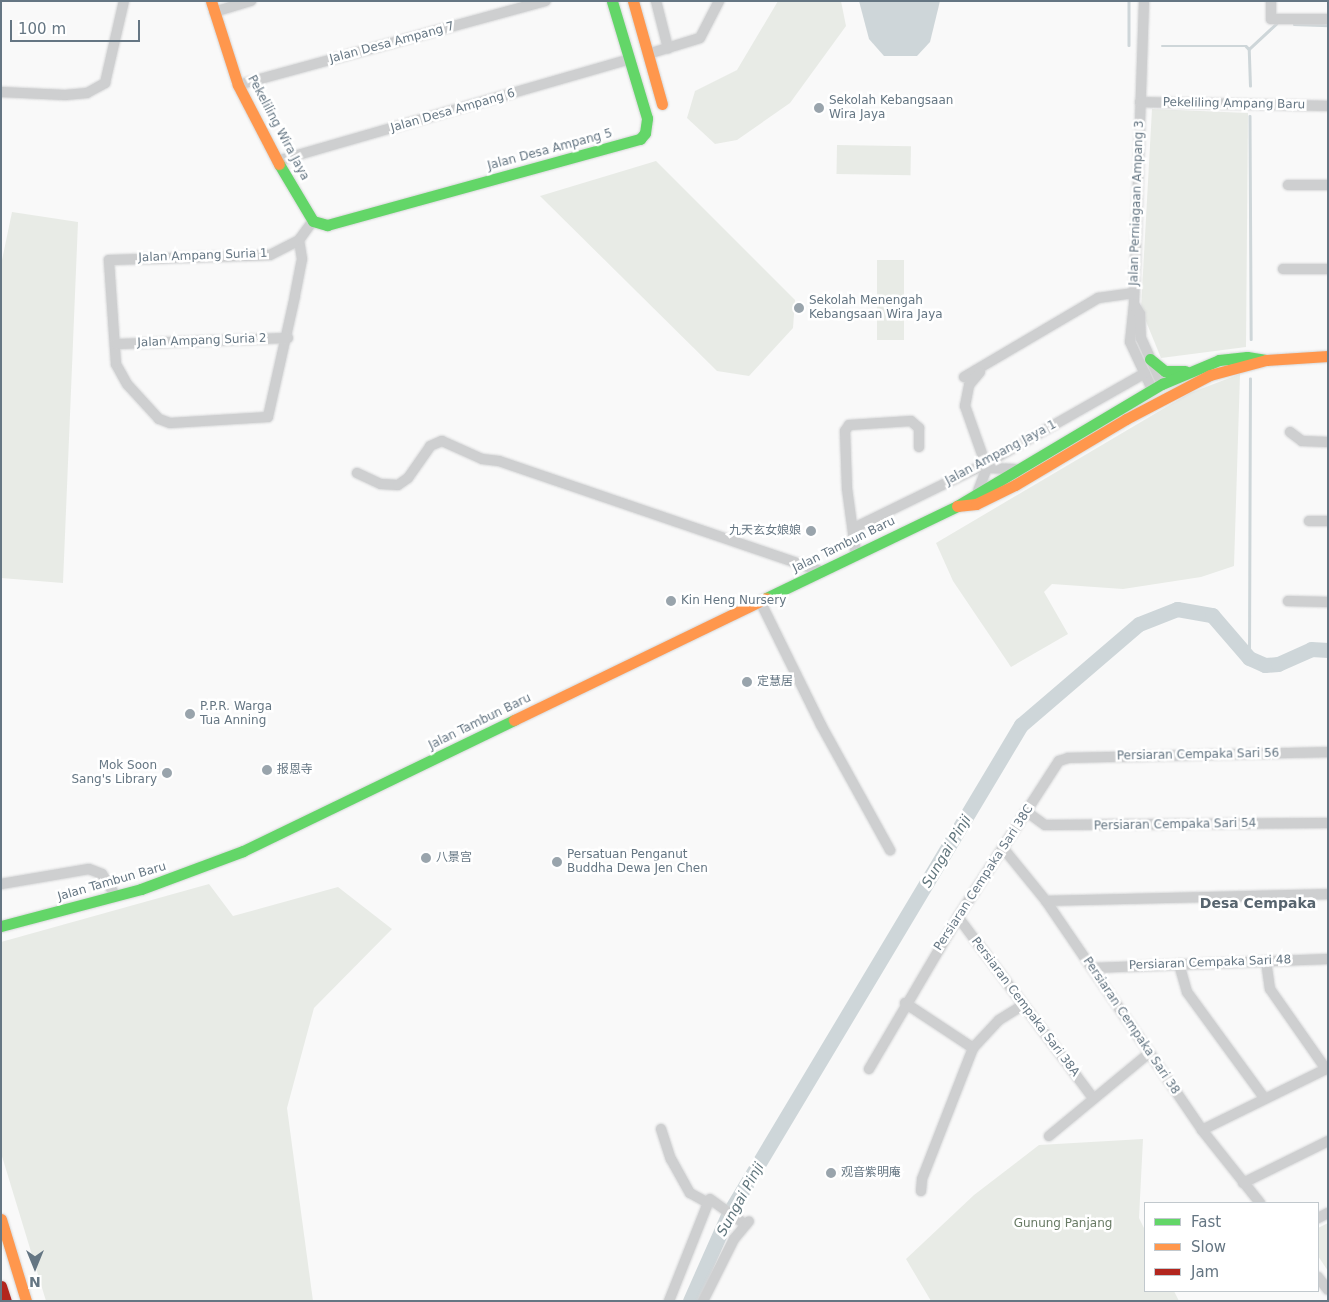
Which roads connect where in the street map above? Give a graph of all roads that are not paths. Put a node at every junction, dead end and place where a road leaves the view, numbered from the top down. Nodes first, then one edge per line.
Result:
1 (124, 1) edge
2 (251, 1) edge
3 (546, 1) edge
4 (612, 1) edge
5 (633, 1) edge
6 (656, 1) edge
7 (719, 1) edge
8 (1144, 1) edge
9 (1271, 1) edge
10 (212, 7) edge
11 (1328, 18) edge
12 (668, 48) junction
13 (648, 54) junction
14 (628, 60) junction
15 (654, 75) junction
16 (634, 81) junction
17 (238, 85) junction
18 (1, 92) edge
19 (1140, 102) junction
20 (662, 104) dead end
21 (1328, 106) edge
22 (277, 161) junction
23 (1288, 185) dead end
24 (1328, 186) edge
25 (313, 221) junction
26 (299, 240) junction
27 (1283, 269) dead end
28 (1328, 269) edge
29 (1134, 293) junction
30 (1134, 304) junction
31 (288, 338) junction
32 (116, 344) junction
33 (1328, 356) edge
34 (1150, 359) junction
35 (1266, 360) junction
36 (1233, 368) junction
37 (982, 369) junction
38 (1196, 369) junction
39 (1145, 373) junction
40 (964, 377) dead end
41 (1158, 388) junction
42 (1126, 419) junction
43 (1290, 432) dead end
44 (1328, 442) edge
45 (919, 447) dead end
46 (986, 466) junction
47 (1019, 468) junction
48 (357, 473) dead end
49 (978, 491) junction
50 (957, 506) junction
51 (1309, 521) dead end
52 (1328, 521) edge
53 (854, 528) junction
54 (856, 556) junction
55 (820, 572) junction
56 (760, 601) junction
57 (1288, 601) dead end
58 (1328, 602) edge
59 (1328, 752) edge
60 (1068, 758) joint
61 (1027, 812) junction
62 (1328, 823) edge
63 (1003, 848) junction
64 (890, 850) dead end
65 (1, 884) edge
66 (1328, 894) edge
67 (116, 896) junction
68 (1046, 901) junction
69 (958, 917) junction
70 (1, 926) edge
71 (1328, 959) edge
72 (1266, 961) junction
73 (1179, 964) junction
74 (1092, 968) junction
75 (905, 1004) junction
76 (1022, 1005) junction
77 (973, 1048) junction
78 (1148, 1054) junction
79 (869, 1068) dead end
80 (1327, 1068) edge
81 (1092, 1097) junction
82 (1265, 1099) junction
83 (661, 1128) dead end
84 (1202, 1130) junction
85 (1049, 1136) dead end
86 (1328, 1141) edge
87 (1243, 1183) junction
88 (921, 1191) dead end
89 (1259, 1202) edge
90 (708, 1203) junction
91 (1, 1219) edge
92 (1319, 1278) edge
93 (1, 1286) edge
94 (1327, 1288) edge
95 (6, 1301) edge
96 (26, 1301) edge
97 (669, 1301) edge
98 (703, 1301) edge

1 - 18 street
2 - 10 street
3 - 17 street, Jalan Desa Ampang 7
4 - 14 main road, Jalan Desa Ampang 5
5 - 13 main road
6 - 12 street
7 - 12 street
8 - 19 street, Jalan Perniagaan Ampang 3
9 - 11 street
10 - 17 main road, Pekeliling Wira Jaya
12 - 13 street
13 - 15 main road
14 - 16 main road, Jalan Desa Ampang 5
14 - 22 street, Jalan Desa Ampang 6
15 - 16 street
15 - 20 main road
16 - 25 main road, Jalan Desa Ampang 5
17 - 22 main road, Pekeliling Wira Jaya
19 - 21 street, Pekeliling Ampang Baru
19 - 29 street, Jalan Perniagaan Ampang 3
22 - 25 main road, Pekeliling Wira Jaya
23 - 24 street
25 - 26 street, Jalan Ampang Suria 1
26 - 31 street
26 - 32 street, Jalan Ampang Suria 1
27 - 28 street
29 - 30 street, Jalan Perniagaan Ampang 3
29 - 37 street
30 - 34 street, Jalan Perniagaan Ampang 3
30 - 39 street, Jalan Perniagaan Ampang 3
31 - 32 street, Jalan Ampang Suria 2
31 - 32 street
33 - 35 main road
34 - 38 main road
34 - 41 street, Jalan Perniagaan Ampang 3
35 - 36 main road
35 - 38 main road
36 - 41 main road
36 - 42 main road
37 - 40 street
37 - 46 street
38 - 41 main road
39 - 41 street, Jalan Perniagaan Ampang 3
39 - 46 street, Jalan Ampang Jaya 1
41 - 42 main road
41 - 47 main road, Jalan Tambun Baru
42 - 50 main road, Jalan Tambun Baru
43 - 44 street
45 - 53 street
46 - 47 street
46 - 49 street
46 - 53 street, Jalan Ampang Jaya 1
47 - 49 main road, Jalan Tambun Baru
48 - 55 street
49 - 50 main road, Jalan Tambun Baru
50 - 54 main road, Jalan Tambun Baru
51 - 52 street
53 - 54 street
54 - 55 main road, Jalan Tambun Baru
55 - 56 main road, Jalan Tambun Baru
56 - 64 street
56 - 67 main road, Jalan Tambun Baru
57 - 58 street
59 - 60 street, Persiaran Cempaka Sari 56
60 - 61 street, Persiaran Cempaka Sari 38C
61 - 62 street, Persiaran Cempaka Sari 54
61 - 63 street, Persiaran Cempaka Sari 38C
63 - 68 street, Persiaran Cempaka Sari 38
63 - 69 street, Persiaran Cempaka Sari 38C
65 - 67 street
66 - 68 street
67 - 70 main road, Jalan Tambun Baru
68 - 74 street, Persiaran Cempaka Sari 38
69 - 75 street, Persiaran Cempaka Sari 38C
69 - 76 street, Persiaran Cempaka Sari 38A
71 - 72 street, Persiaran Cempaka Sari 48
72 - 73 street, Persiaran Cempaka Sari 48
72 - 80 street
73 - 74 street, Persiaran Cempaka Sari 48
73 - 82 street
74 - 78 street, Persiaran Cempaka Sari 38
75 - 77 street
75 - 79 street, Persiaran Cempaka Sari 38C
76 - 77 street
76 - 81 street, Persiaran Cempaka Sari 38A
77 - 88 street
78 - 81 street
78 - 84 street, Persiaran Cempaka Sari 38
80 - 82 street
81 - 85 street
82 - 84 street
83 - 90 street
84 - 87 street, Persiaran Cempaka Sari 38
86 - 87 street
87 - 89 street, Persiaran Cempaka Sari 38
90 - 97 street
90 - 98 street
91 - 96 main road
92 - 94 street
93 - 95 main road

